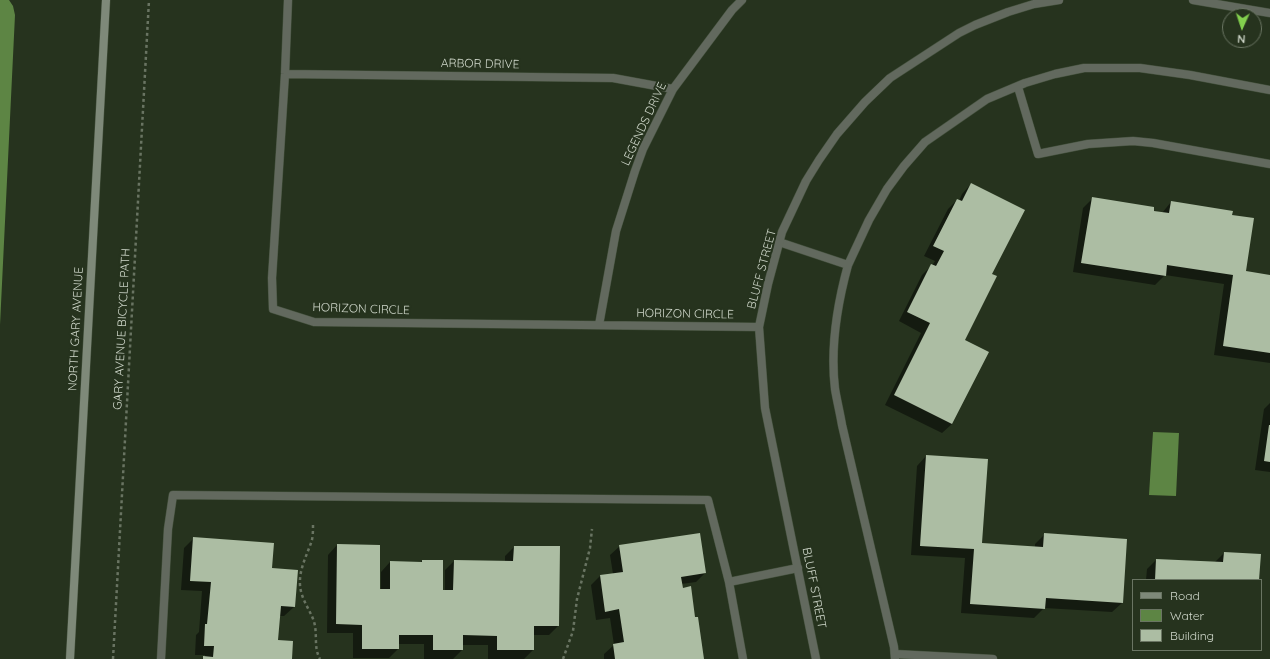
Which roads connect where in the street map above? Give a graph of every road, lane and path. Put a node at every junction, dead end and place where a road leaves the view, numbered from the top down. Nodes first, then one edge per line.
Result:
1 (106, 0) edge
2 (149, 0) edge
3 (288, 0) edge
4 (742, 0) edge
5 (1059, 0) edge
6 (1193, 0) edge
7 (1270, 13) edge
8 (285, 74) junction
9 (1018, 87) junction
10 (673, 89) junction
11 (1270, 90) edge
12 (1270, 164) edge
13 (779, 242) junction
14 (848, 264) junction
15 (599, 325) junction
16 (759, 327) junction
17 (313, 525) dead end
18 (592, 529) dead end
19 (798, 568) junction
20 (729, 582) junction
21 (895, 656) edge
22 (70, 659) edge
23 (113, 659) edge
24 (162, 659) edge
25 (320, 659) edge
26 (563, 659) edge
27 (743, 659) edge
28 (816, 659) edge
29 (993, 659) edge

1 - 22 street, NORTH GARY AVENUE
2 - 23 path, GARY AVENUE BICYCLE PATH
3 - 8 street, HORIZON CIRCLE
4 - 10 street, LEGENDS DRIVE
5 - 13 street, BLUFF STREET
6 - 7 street
8 - 10 street, ARBOR DRIVE
8 - 15 street, HORIZON CIRCLE
9 - 11 street
9 - 12 street
9 - 14 street
10 - 15 street, LEGENDS DRIVE
13 - 14 street
13 - 16 street, BLUFF STREET
14 - 21 street
15 - 16 street, HORIZON CIRCLE
16 - 19 street, BLUFF STREET
17 - 25 path
18 - 26 path
19 - 20 street
19 - 28 street, BLUFF STREET
20 - 24 street
20 - 27 street
21 - 29 street

